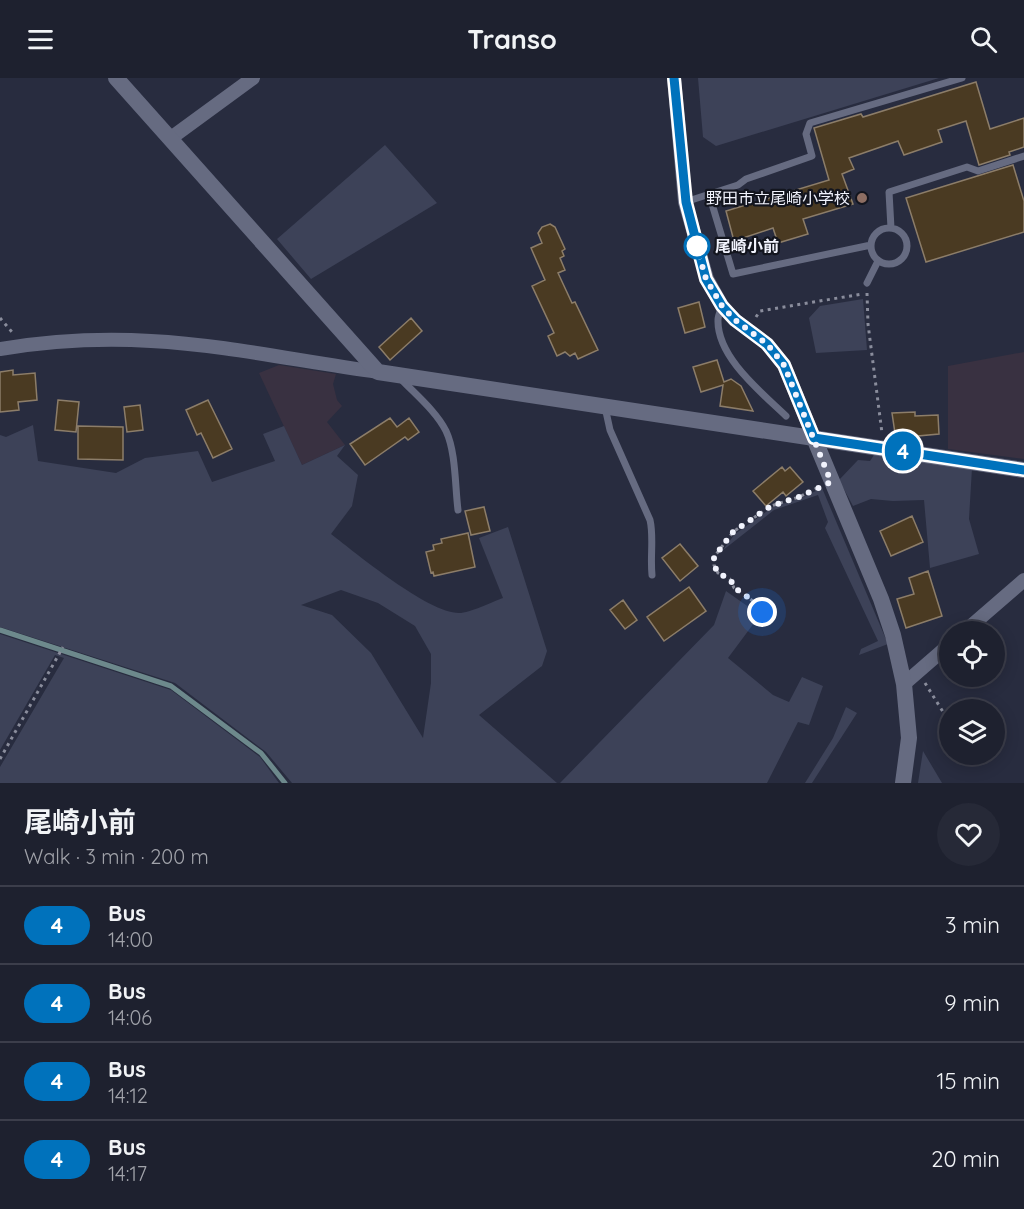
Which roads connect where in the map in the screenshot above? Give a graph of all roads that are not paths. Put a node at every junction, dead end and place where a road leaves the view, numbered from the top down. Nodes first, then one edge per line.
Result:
1 (116, 78) edge
2 (253, 78) edge
3 (674, 78) edge
4 (962, 78) edge
5 (171, 138) junction
6 (1024, 156) edge
7 (710, 194) junction
8 (686, 202) junction
9 (891, 228) junction
10 (871, 245) junction
11 (878, 261) junction
12 (867, 283) road end
13 (722, 306) junction
14 (0, 349) edge
15 (378, 372) junction
16 (398, 376) junction
17 (605, 407) junction
18 (786, 416) dead end
19 (814, 438) junction
20 (1024, 470) edge
21 (458, 510) dead end
22 (652, 575) dead end
23 (1024, 580) edge
24 (977, 621) edge
25 (939, 654) edge
26 (904, 684) junction
27 (903, 783) edge

1 - 5 street
2 - 5 street
3 - 8 street
4 - 7 lane
5 - 15 street
6 - 9 lane
7 - 8 lane
7 - 10 lane
8 - 13 street
9 - 10 lane
9 - 11 lane
10 - 11 lane
11 - 12 lane
13 - 18 lane
13 - 19 street
14 - 15 street
15 - 16 street
16 - 17 street
16 - 21 lane
17 - 19 street
17 - 22 lane
19 - 20 street
19 - 26 street
23 - 24 street
25 - 26 street
26 - 27 street

